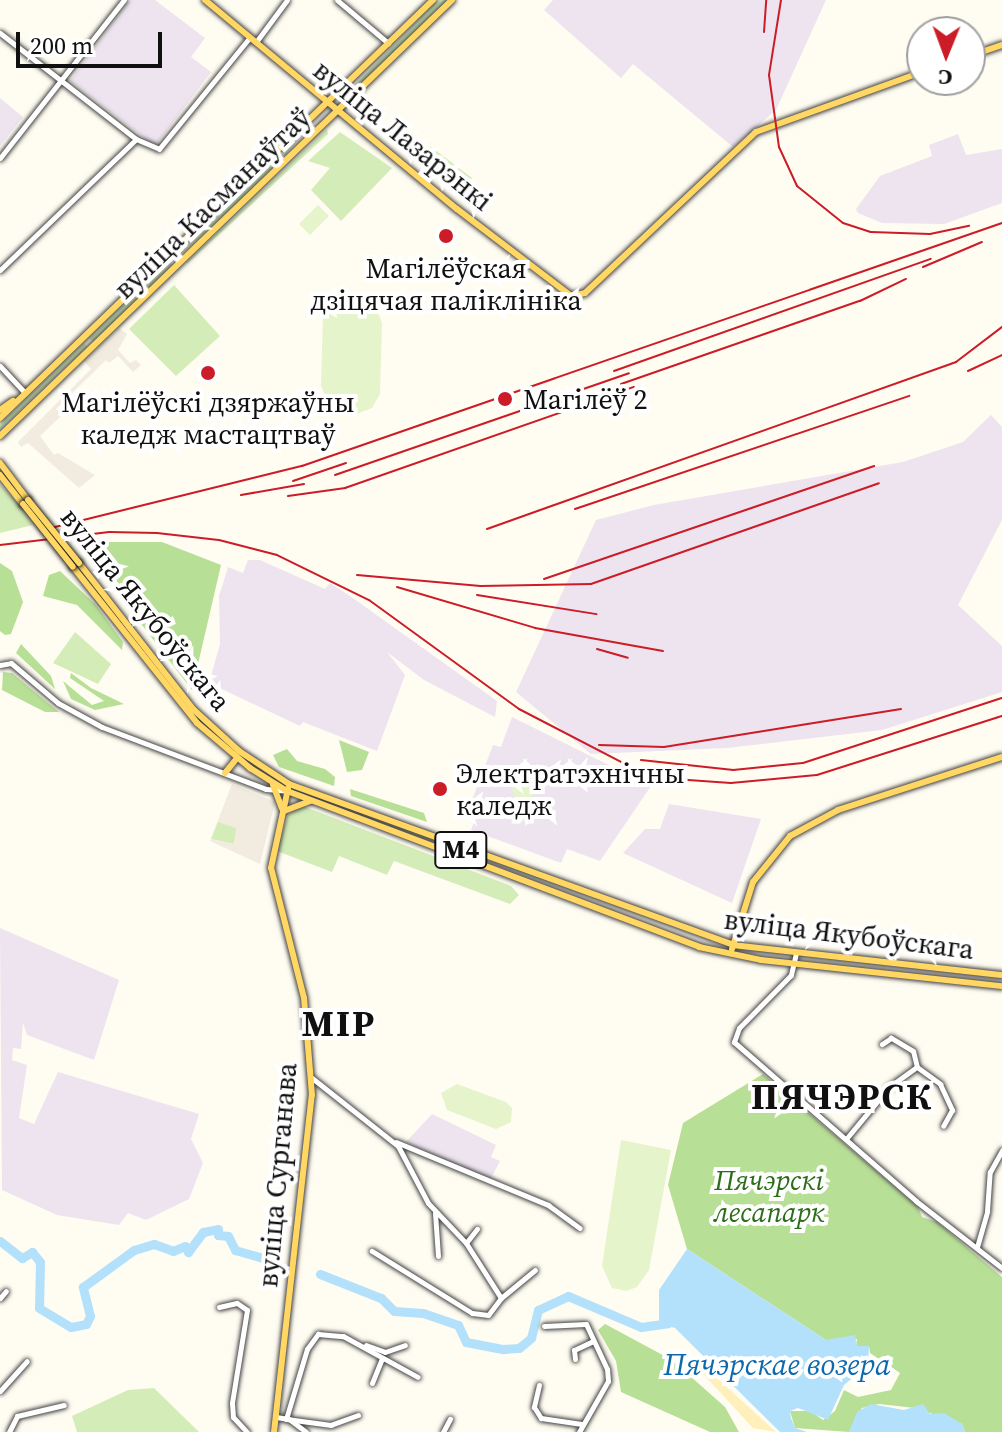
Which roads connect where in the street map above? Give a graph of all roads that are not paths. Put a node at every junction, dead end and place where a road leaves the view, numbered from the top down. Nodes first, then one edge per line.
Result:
1 (124, 0) edge
2 (205, 0) edge
3 (287, 0) edge
4 (337, 0) edge
5 (433, 0) edge
6 (452, 0) edge
7 (0, 33) edge
8 (253, 39) junction
9 (388, 43) junction
10 (906, 78) edge
11 (60, 81) junction
12 (329, 103) junction
13 (339, 112) junction
14 (136, 139) junction
15 (0, 158) edge
16 (0, 270) edge
17 (0, 366) edge
18 (24, 394) junction
19 (0, 410) edge
20 (0, 418) edge
21 (0, 435) edge
22 (0, 463) edge
23 (0, 475) edge
24 (26, 502) junction
25 (0, 665) edge
26 (238, 755) junction
27 (1002, 757) edge
28 (225, 773) junction
29 (271, 782) junction
30 (288, 788) junction
31 (277, 791) junction
32 (310, 801) junction
33 (283, 811) junction
34 (733, 945) junction
35 (796, 953) junction
36 (731, 955) junction
37 (795, 964) junction
38 (1002, 975) edge
39 (1002, 986) edge
40 (882, 1044) dead end
41 (917, 1067) junction
42 (312, 1078) junction
43 (943, 1126) dead end
44 (846, 1139) junction
45 (392, 1140) junction
46 (1002, 1150) edge
47 (435, 1212) junction
48 (580, 1228) dead end
49 (477, 1229) dead end
50 (466, 1243) junction
51 (977, 1247) junction
52 (372, 1251) dead end
53 (438, 1256) dead end
54 (1002, 1268) edge
55 (535, 1270) dead end
56 (6, 1291) dead end
57 (0, 1298) edge
58 (501, 1298) junction
59 (219, 1307) dead end
60 (544, 1326) dead end
61 (593, 1341) junction
62 (357, 1343) junction
63 (405, 1345) dead end
64 (382, 1358) junction
65 (575, 1359) dead end
66 (27, 1361) dead end
67 (418, 1377) dead end
68 (372, 1383) dead end
69 (539, 1385) dead end
70 (0, 1391) edge
71 (64, 1405) dead end
72 (358, 1415) dead end
73 (275, 1417) junction
74 (286, 1419) junction
75 (450, 1419) dead end
76 (582, 1424) junction
77 (9, 1432) edge
78 (247, 1432) edge
79 (274, 1432) edge
80 (306, 1432) edge
81 (443, 1432) edge
82 (579, 1432) edge

1 - 11 street
2 - 8 main road, вуліца Лазарэнкі
3 - 8 street
4 - 9 street
5 - 9 main road, вуліца Касманаўтаў
6 - 13 main road, вуліца Касманаўтаў
7 - 11 street
8 - 12 main road, вуліца Лазарэнкі
8 - 14 street
9 - 12 main road, вуліца Касманаўтаў
10 - 13 main road, вуліца Лазарэнкі
11 - 14 street
11 - 15 street
12 - 13 main road, вуліца Лазарэнкі
12 - 18 main road, вуліца Касманаўтаў
13 - 21 main road, вуліца Касманаўтаў
14 - 16 street
17 - 18 street
18 - 19 main road, вуліца Касманаўтаў
18 - 20 main road, вуліца Касманаўтаў
22 - 24 main road, вуліца Якубоўскага / М4
23 - 24 main road, вуліца Якубоўскага / М4
24 - 26 main road, вуліца Якубоўскага / М4, bridge
25 - 28 street
26 - 28 main road
26 - 29 main road, вуліца Якубоўскага / М4
26 - 30 main road, вуліца Якубоўскага / М4
27 - 34 main road
28 - 31 street
29 - 30 main road, вуліца Якубоўскага / М4
29 - 31 main road
30 - 31 street
30 - 32 main road, вуліца Якубоўскага / М4
30 - 33 main road, вуліца Сурганава
30 - 34 main road, вуліца Якубоўскага / М4
31 - 33 main road
32 - 33 main road
32 - 36 main road, вуліца Якубоўскага / М4
33 - 42 main road, вуліца Сурганава
34 - 35 main road, вуліца Якубоўскага / М4
34 - 36 main road
35 - 37 street
35 - 38 main road, вуліца Якубоўскага / М4
36 - 37 main road, вуліца Якубоўскага / М4
37 - 39 main road, вуліца Якубоўскага / М4
37 - 44 street
40 - 41 street
41 - 43 street
41 - 44 street
42 - 45 street
42 - 73 main road, вуліца Сурганава
44 - 51 street
45 - 47 street
45 - 48 street
46 - 51 street
47 - 50 street
47 - 53 street
49 - 50 street
50 - 58 street
51 - 54 street
52 - 58 street
55 - 58 street
56 - 57 street
59 - 78 street
60 - 61 street
61 - 65 street
61 - 76 street
62 - 63 street
62 - 64 street
62 - 74 street
64 - 67 street
64 - 68 street
66 - 70 street
69 - 76 street
71 - 77 street
72 - 74 street
73 - 74 street
73 - 79 main road, вуліца Сурганава
74 - 80 street
75 - 81 street
76 - 82 street

